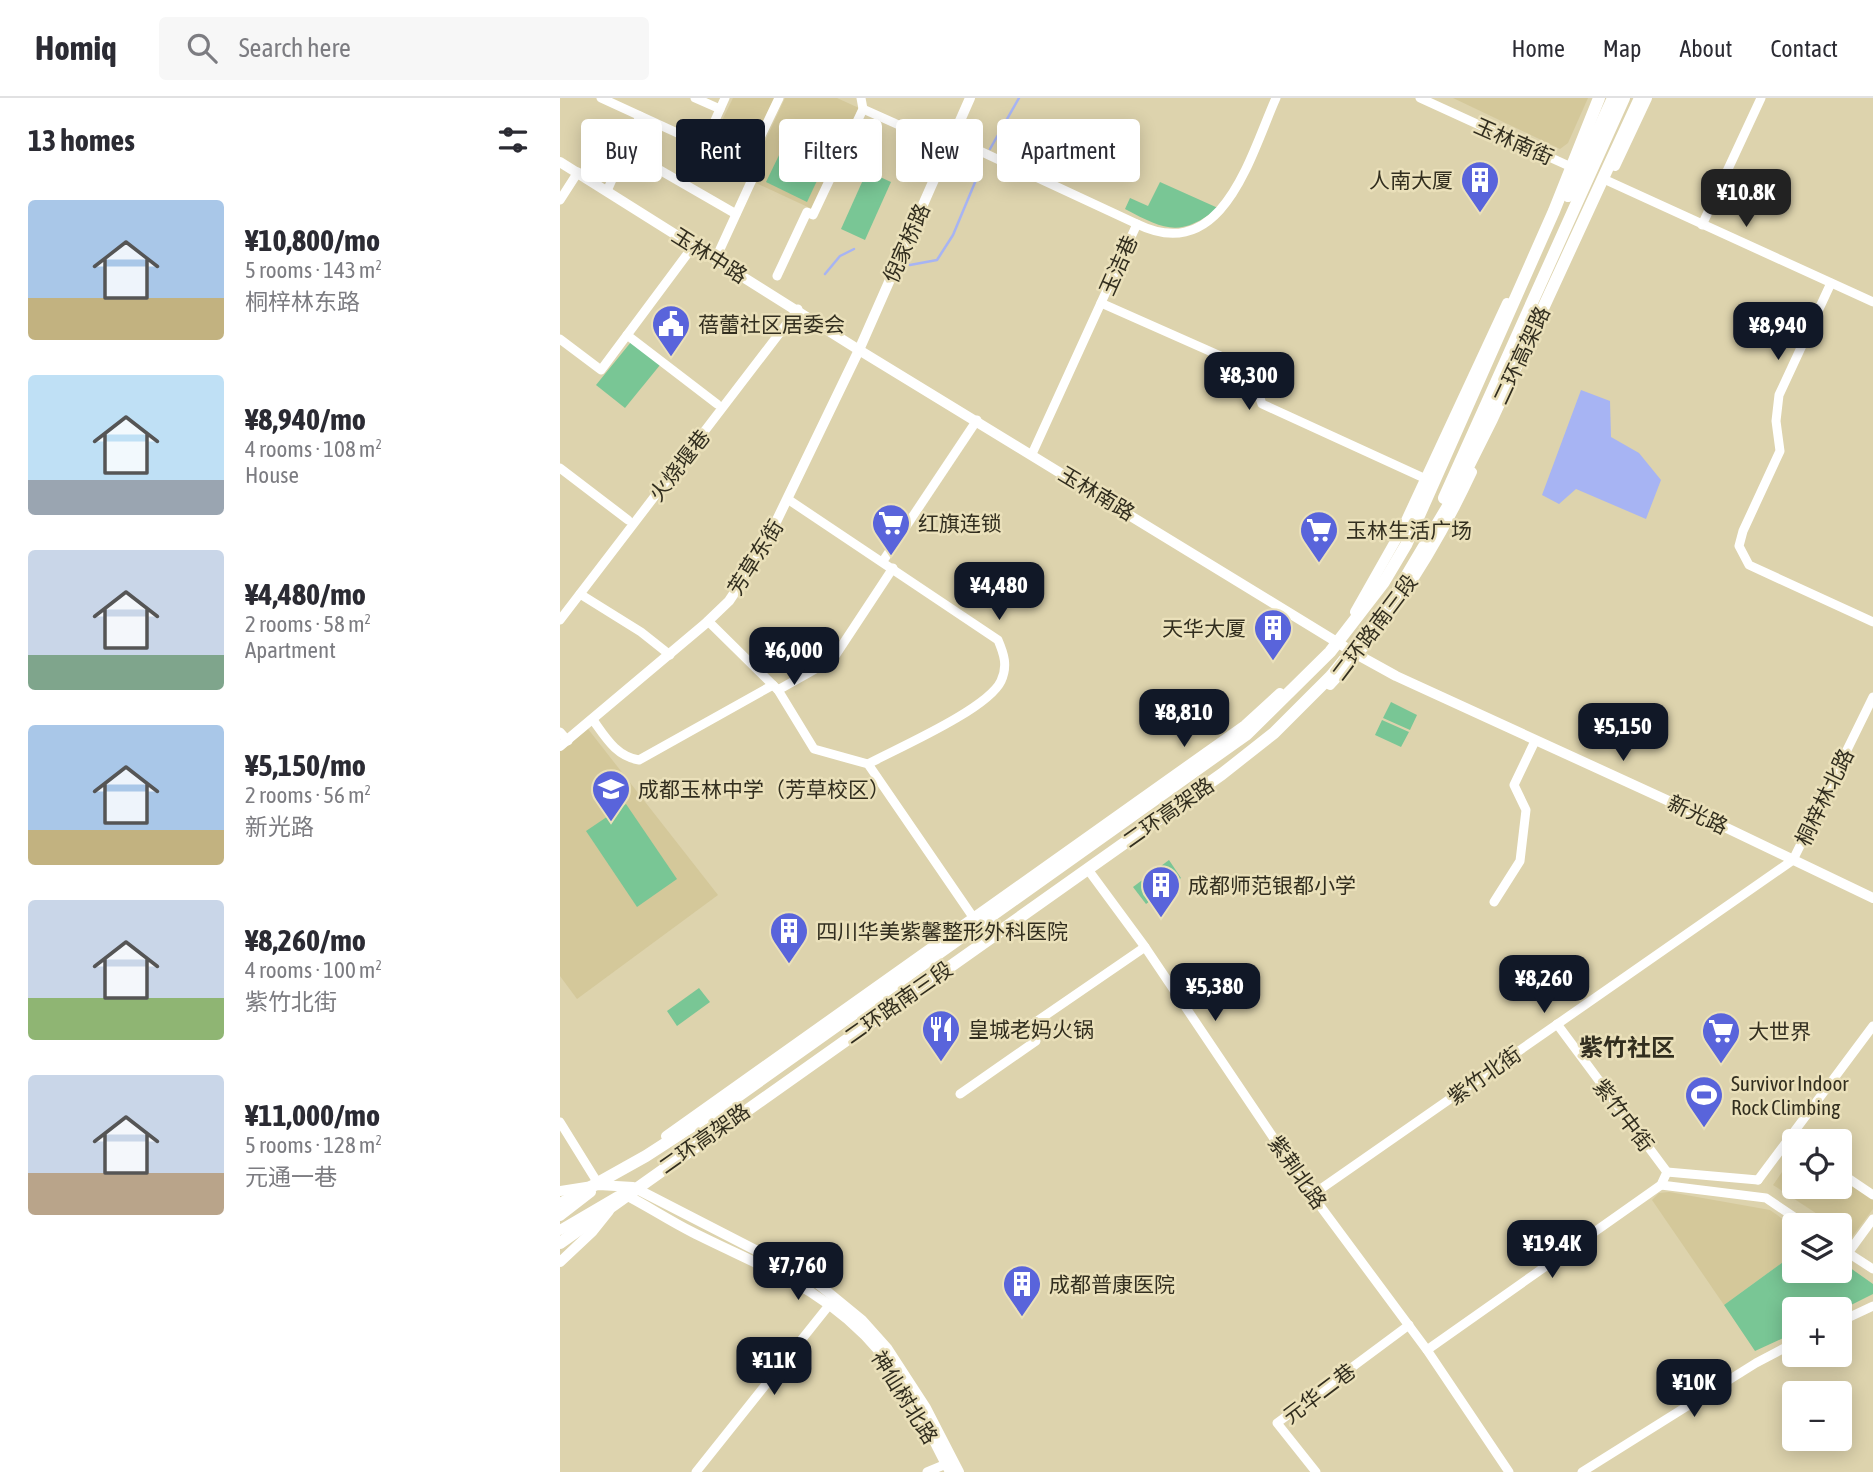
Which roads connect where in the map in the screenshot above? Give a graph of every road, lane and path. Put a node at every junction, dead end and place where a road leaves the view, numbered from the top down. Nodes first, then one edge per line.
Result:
1 (601, 98) edge
2 (695, 98) edge
3 (725, 98) edge
4 (779, 98) edge
5 (860, 98) edge
6 (970, 98) edge
7 (1264, 98) edge
8 (1420, 98) edge
9 (1596, 98) edge
10 (1605, 98) edge
11 (1613, 98) edge
12 (1647, 98) edge
13 (1761, 98) edge
14 (1632, 99) edge
15 (1275, 100) edge
16 (720, 109) junction
17 (863, 109) junction
18 (639, 116) junction
19 (638, 119) edge
20 (716, 119) edge
21 (960, 119) edge
22 (896, 122) edge
23 (765, 127) edge
24 (676, 133) edge
25 (1627, 141) junction
26 (983, 156) edge
27 (560, 162) edge
28 (1569, 166) junction
29 (662, 171) edge
30 (578, 172) junction
31 (1608, 181) junction
32 (611, 182) edge
33 (751, 182) edge
34 (932, 182) edge
35 (607, 191) junction
36 (560, 200) edge
37 (1569, 207) junction
38 (736, 214) junction
39 (1137, 224) junction
40 (1702, 225) junction
41 (694, 245) junction
42 (716, 258) junction
43 (777, 276) dead end
44 (1830, 283) junction
45 (1558, 285) junction
46 (1873, 302) edge
47 (1101, 303) junction
48 (798, 310) junction
49 (1528, 325) junction
50 (627, 335) junction
51 (560, 338) edge
52 (859, 350) junction
53 (717, 404) dead end
54 (977, 421) junction
55 (1032, 454) junction
56 (560, 468) edge
57 (1426, 480) junction
58 (789, 500) junction
59 (628, 520) dead end
60 (1406, 545) junction
61 (883, 561) junction
62 (1415, 562) junction
63 (893, 568) junction
64 (580, 594) junction
65 (1364, 596) junction
66 (560, 620) edge
67 (708, 621) junction
68 (1873, 622) edge
69 (1333, 640) junction
70 (1370, 640) junction
71 (670, 655) junction
72 (1358, 655) junction
73 (775, 688) junction
74 (1873, 696) edge
75 (593, 720) junction
76 (563, 740) edge
77 (1535, 740) junction
78 (868, 764) junction
79 (1793, 860) junction
80 (1089, 870) junction
81 (1873, 898) edge
82 (1494, 902) dead end
83 (973, 917) junction
84 (1145, 947) junction
85 (1556, 1024) junction
86 (1873, 1026) edge
87 (960, 1094) dead end
88 (560, 1122) edge
89 (1667, 1172) junction
90 (1758, 1180) junction
91 (1852, 1181) edge
92 (599, 1185) junction
93 (1661, 1185) junction
94 (628, 1190) junction
95 (560, 1191) edge
96 (1312, 1195) junction
97 (1873, 1195) edge
98 (1766, 1198) junction
99 (560, 1204) edge
100 (1788, 1213) edge
101 (560, 1216) edge
102 (1873, 1219) edge
103 (560, 1230) edge
104 (1852, 1241) edge
105 (560, 1243) edge
106 (1852, 1255) edge
107 (560, 1262) edge
108 (1873, 1269) edge
109 (830, 1304) junction
110 (1873, 1306) edge
111 (1852, 1316) edge
112 (1409, 1325) junction
113 (1782, 1349) edge
114 (1427, 1350) junction
115 (952, 1467) edge
116 (696, 1472) edge
117 (927, 1472) edge
118 (1316, 1472) edge
119 (1508, 1472) edge
120 (1582, 1472) edge

1 - 18 street
2 - 16 street
3 - 16 street
4 - 23 street
5 - 17 street
6 - 21 main road, 倪家桥路
7 - 15 street
8 - 28 street, 玉林南街
9 - 28 main road, 二环路南三段
9 - 60 highway, 二环高架路
10 - 65 highway
11 - 37 highway
12 - 25 main road, 二环路南三段
13 - 40 street
14 - 25 main road
14 - 37 highway
14 - 49 highway
14 - 62 highway, 二环高架路
15 - 39 street
16 - 20 street
17 - 22 street, 玉洁巷
17 - 43 street
18 - 19 street
18 - 24 street
25 - 31 main road, 二环路南三段
26 - 39 street, 玉洁巷
27 - 30 main road, 玉林中路
28 - 57 main road, 二环路南三段
29 - 38 street
30 - 35 main road, 玉林中路
30 - 36 street
31 - 40 street
31 - 45 main road, 二环路南三段
32 - 35 street
33 - 38 street
34 - 52 main road, 倪家桥路
35 - 41 main road, 玉林中路
37 - 60 highway
37 - 62 highway
38 - 42 street
39 - 47 street, 玉洁巷
40 - 44 street
41 - 42 main road, 玉林中路
41 - 50 street
42 - 48 main road, 玉林中路
44 - 46 street
44 - 68 street
45 - 49 main road
45 - 70 main road, 二环路南三段
47 - 55 street, 玉洁巷
47 - 57 street
48 - 52 main road, 玉林中路
48 - 64 street, 火烧堰巷
49 - 70 highway
50 - 51 street
50 - 53 street
52 - 54 main road, 玉林南路
52 - 58 main road, 芳草东街
54 - 55 main road, 玉林南路
54 - 61 street
55 - 69 main road, 玉林南路
56 - 59 street
57 - 65 main road, 二环路南三段
58 - 61 street
58 - 67 main road, 芳草东街
60 - 99 highway, 二环高架路
61 - 63 street
62 - 105 highway, 二环高架路
63 - 73 street
63 - 78 street
64 - 66 street, 火烧堰巷
64 - 71 street
65 - 69 main road, 二环路南三段
67 - 71 main road, 芳草东街
67 - 73 street
69 - 72 main road, 新光路
69 - 83 main road, 二环路南三段
70 - 72 main road, 二环路南三段
71 - 75 main road, 芳草东街
72 - 77 main road, 新光路
72 - 80 main road, 二环路南三段
73 - 75 street
73 - 78 street
74 - 79 street, 桐梓林北路
75 - 76 main road, 芳草东街
77 - 79 main road, 新光路
77 - 82 street
78 - 83 street
79 - 81 main road, 新光路
79 - 85 street, 紫竹北街
80 - 84 street, 紫荆北路
80 - 94 main road, 二环路南三段
83 - 92 main road, 二环路南三段
84 - 87 street
84 - 96 street, 紫荆北路
85 - 89 street, 紫竹中街
85 - 96 street, 紫竹北街
86 - 90 street
88 - 92 street
89 - 90 street, 紫竹中街
89 - 93 street, 紫竹中街
90 - 98 street
91 - 97 street
92 - 94 main road, 神仙树北路
92 - 95 main road
92 - 101 main road, 二环路南三段
93 - 98 street
93 - 114 street
94 - 103 main road, 二环路南三段
94 - 107 main road
94 - 109 main road, 神仙树北路
94 - 115 main road
96 - 112 street, 紫荆北路
98 - 100 street
102 - 104 street
106 - 108 street
109 - 115 main road, 神仙树北路
109 - 116 street
110 - 111 street
112 - 114 street, 紫荆北路
112 - 118 street, 元华二巷
113 - 120 street
114 - 119 street, 紫荆北路
115 - 117 street

